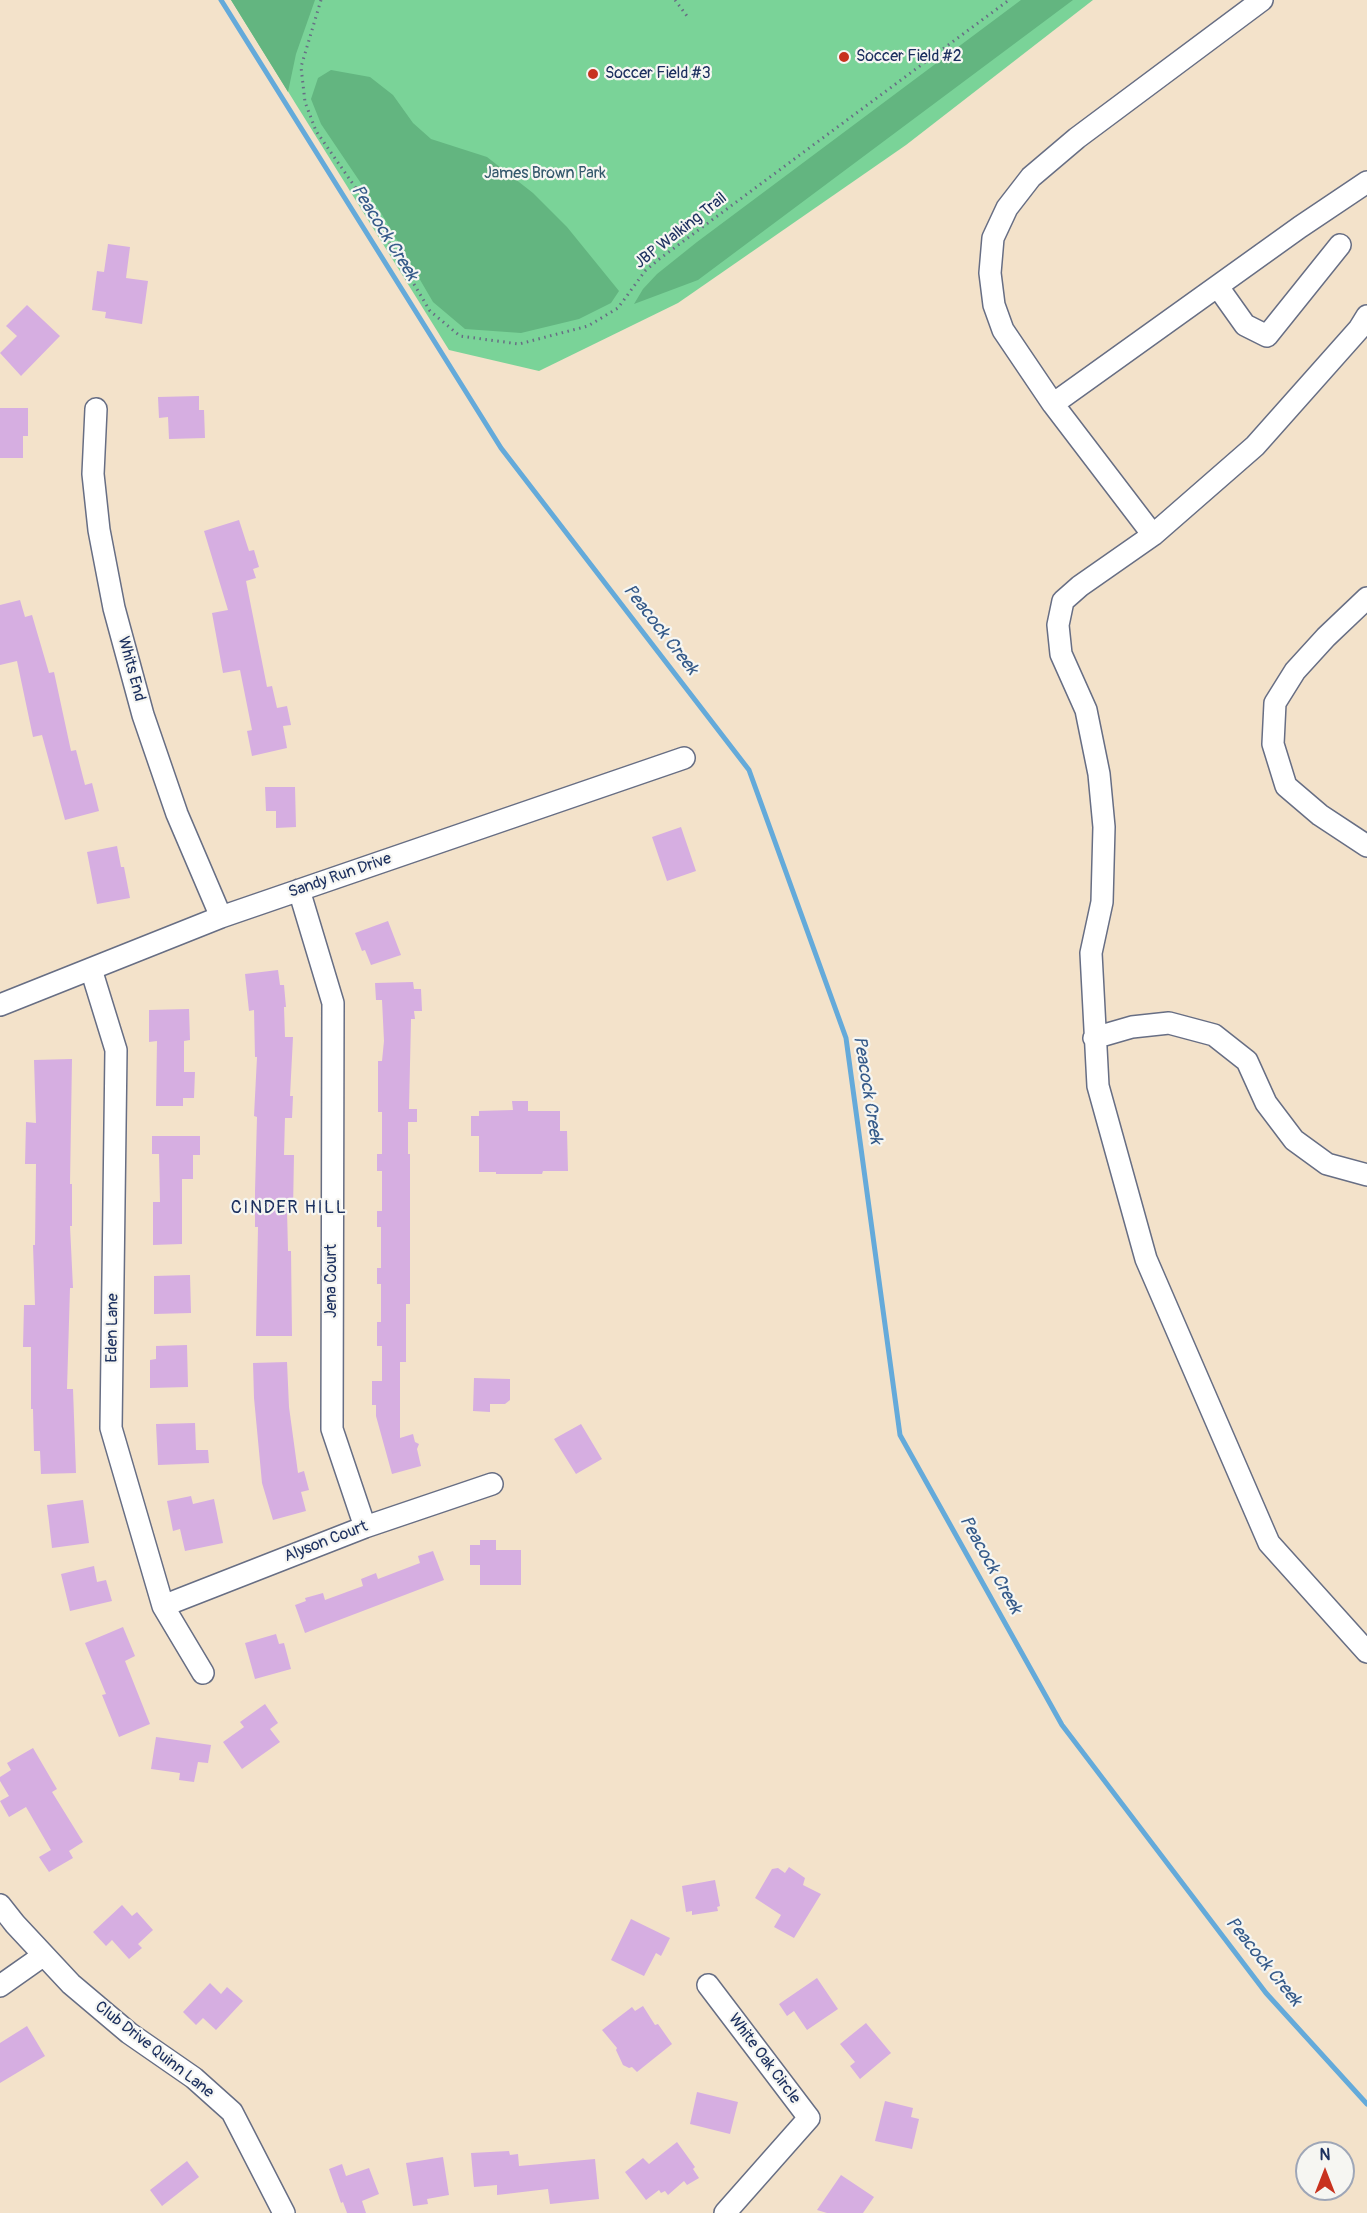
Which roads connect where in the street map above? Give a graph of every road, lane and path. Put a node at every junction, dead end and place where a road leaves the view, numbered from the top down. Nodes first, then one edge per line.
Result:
1 (321, 0) edge
2 (675, 0) edge
3 (1009, 0) edge
4 (1262, 0) edge
5 (687, 16) dead end
6 (1367, 182) edge
7 (1340, 245) dead end
8 (1218, 287) junction
9 (1367, 316) edge
10 (1053, 404) junction
11 (96, 409) dead end
12 (1153, 535) junction
13 (1367, 598) edge
14 (684, 758) dead end
15 (1367, 846) edge
16 (299, 890) junction
17 (220, 917) junction
18 (91, 969) junction
19 (0, 1005) edge
20 (1094, 1038) junction
21 (1367, 1175) edge
22 (492, 1484) dead end
23 (365, 1527) junction
24 (163, 1606) junction
25 (1367, 1652) edge
26 (203, 1673) dead end
27 (0, 1905) edge
28 (44, 1956) junction
29 (708, 1985) dead end
30 (0, 1986) edge
31 (284, 2213) edge
32 (725, 2213) edge

1 - 3 path, JBP Walking Trail
2 - 5 path
4 - 10 street
6 - 8 street
7 - 8 street
8 - 10 street
9 - 12 street
10 - 12 street
11 - 17 street, Whits End
12 - 20 street
13 - 15 street
14 - 16 street, Sandy Run Drive
16 - 17 street, Sandy Run Drive
16 - 23 street, Jena Court
17 - 18 street, Sandy Run Drive
18 - 19 street, Sandy Run Drive
18 - 24 street, Eden Lane
20 - 21 street
20 - 25 street
22 - 23 street, Alyson Court
23 - 24 street, Alyson Court
24 - 26 street, Eden Lane
27 - 28 street, Club Drive Quinn Lane
28 - 30 street
28 - 31 street, Club Drive Quinn Lane
29 - 32 street, White Oak Circle

